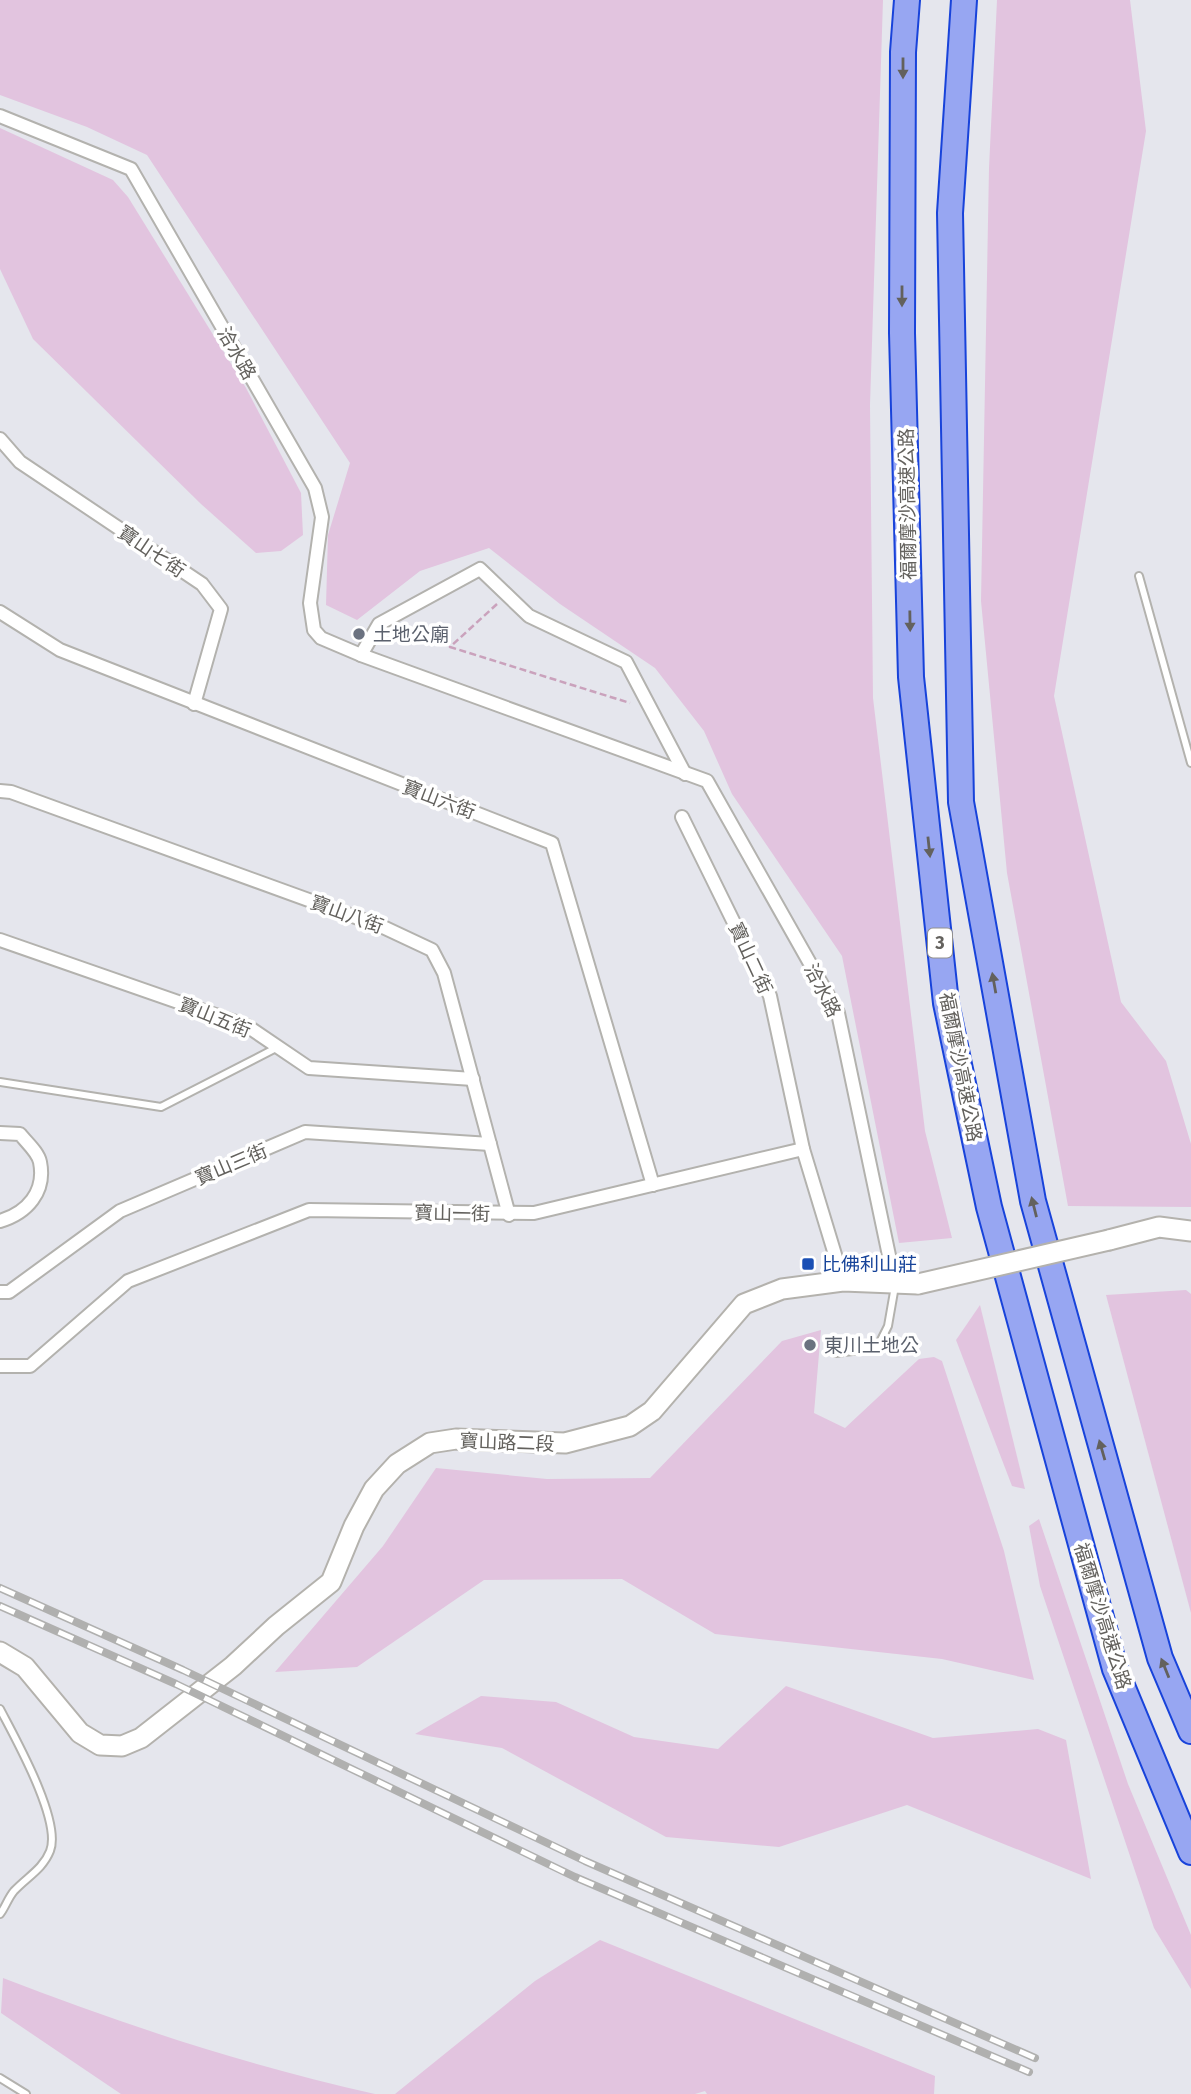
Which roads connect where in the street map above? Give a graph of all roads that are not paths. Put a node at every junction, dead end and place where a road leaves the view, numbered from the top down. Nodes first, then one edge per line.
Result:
1 (907, 0) edge
2 (964, 0) edge
3 (0, 116) edge
4 (0, 439) edge
5 (1139, 576) dead end
6 (0, 612) edge
7 (361, 655) junction
8 (194, 704) junction
9 (1191, 763) edge
10 (685, 774) junction
11 (0, 791) edge
12 (682, 817) dead end
13 (0, 940) edge
14 (276, 1048) junction
15 (473, 1079) junction
16 (0, 1082) edge
17 (0, 1133) edge
18 (490, 1144) junction
19 (803, 1149) junction
20 (653, 1185) junction
21 (509, 1215) junction
22 (0, 1221) edge
23 (1191, 1231) edge
24 (843, 1281) junction
25 (895, 1284) junction
26 (0, 1292) edge
27 (836, 1353) dead end
28 (0, 1366) edge
29 (0, 1652) edge
30 (0, 1709) edge
31 (1191, 1731) edge
32 (1191, 1852) edge
33 (0, 1914) edge
34 (0, 2078) edge
35 (26, 2094) edge

1 -> 32 highway, 福爾摩沙高速公路 / 3
31 -> 2 highway
3 - 7 street, 洽水路
4 - 8 street, 寶山七街
5 - 9 lane
6 - 8 street, 寶山六街
7 - 10 street, 洽水路
7 - 10 street, 洽水路
8 - 20 street, 寶山六街
10 - 25 street, 洽水路
11 - 15 street, 寶山八街
12 - 19 street, 寶山二街
13 - 14 street, 寶山五街
14 - 15 street, 寶山五街
14 - 16 lane
15 - 18 street, 寶山八街
17 - 22 street
18 - 21 street, 寶山八街
18 - 26 street, 寶山三街
19 - 20 street, 寶山一街
19 - 24 street
20 - 21 street, 寶山一街
21 - 28 street, 寶山一街
23 - 25 street, 寶山路二段, bridge
24 - 25 street, 寶山路二段
24 - 29 street, 寶山路二段
25 - 27 lane
30 - 33 lane
34 - 35 lane

